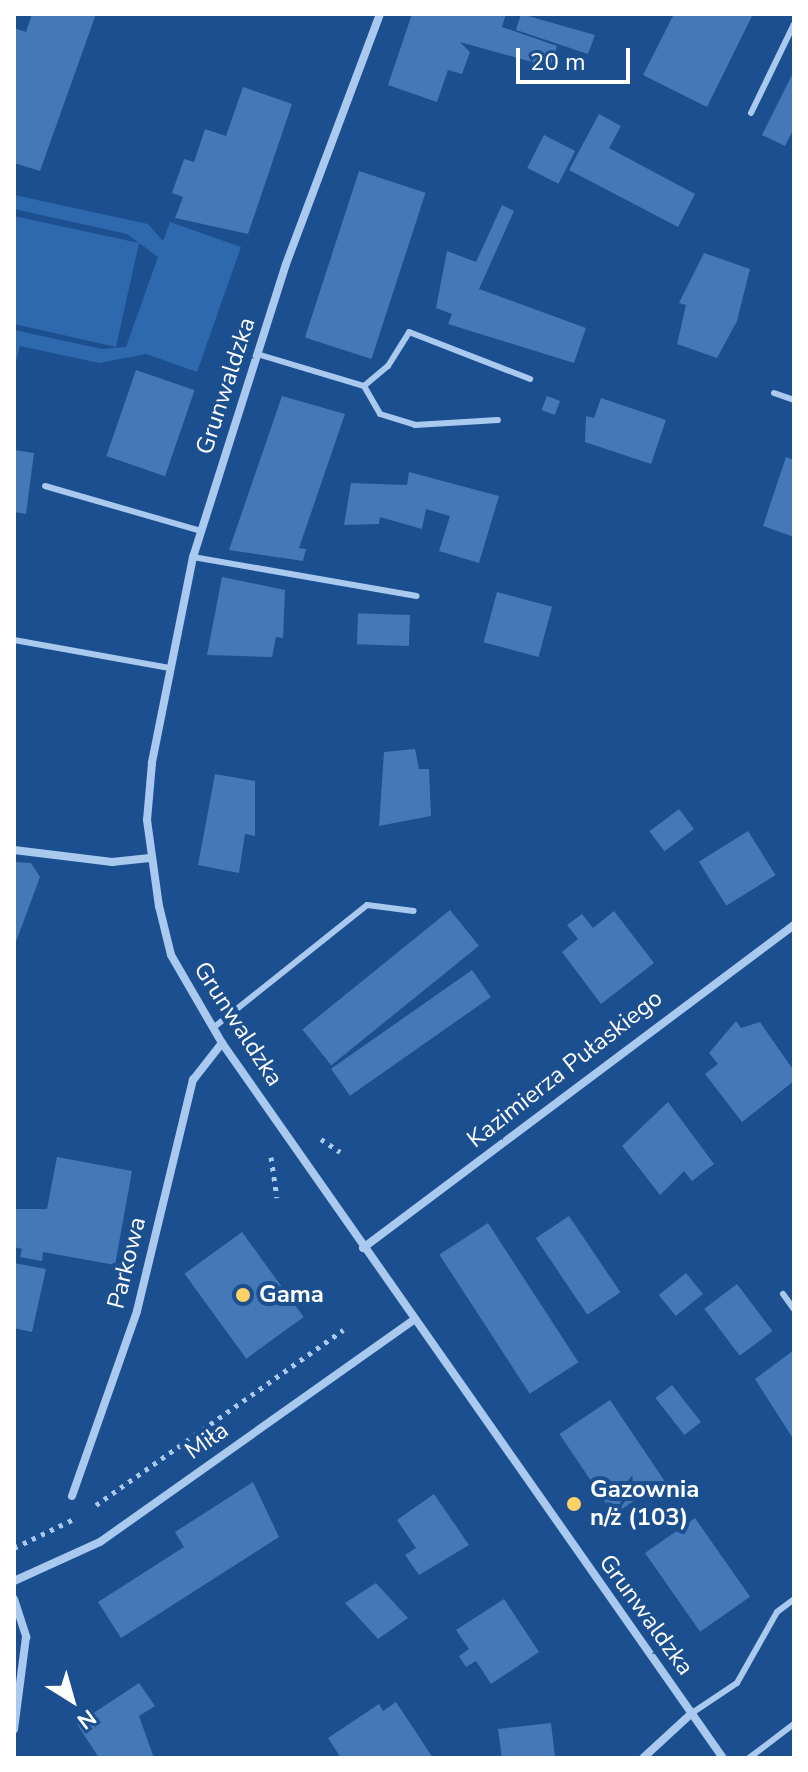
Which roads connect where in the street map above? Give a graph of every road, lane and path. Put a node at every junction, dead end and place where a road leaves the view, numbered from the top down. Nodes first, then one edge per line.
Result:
1 (380, 14) edge
2 (794, 24) edge
3 (751, 113) dead end
4 (257, 354) junction
5 (530, 379) dead end
6 (364, 386) junction
7 (774, 393) dead end
8 (794, 400) edge
9 (498, 420) dead end
10 (45, 486) dead end
11 (201, 531) junction
12 (193, 557) junction
13 (417, 596) dead end
14 (14, 640) edge
15 (170, 668) junction
16 (14, 850) edge
17 (150, 858) junction
18 (414, 911) dead end
19 (794, 925) edge
20 (213, 1028) junction
21 (222, 1043) junction
22 (363, 1248) junction
23 (783, 1294) dead end
24 (794, 1309) edge
25 (415, 1319) junction
26 (343, 1330) dead end
27 (72, 1496) dead end
28 (14, 1548) edge
29 (14, 1581) edge
30 (14, 1599) edge
31 (794, 1599) edge
32 (692, 1713) junction
33 (794, 1724) edge
34 (14, 1729) edge
35 (643, 1758) edge
36 (723, 1758) edge
37 (749, 1758) edge

1 - 4 street, Grunwaldzka
2 - 3 lane
4 - 6 lane
4 - 11 street, Grunwaldzka
5 - 6 lane
6 - 9 lane
7 - 8 lane
10 - 11 lane
11 - 12 street, Grunwaldzka
12 - 13 lane
12 - 15 street, Grunwaldzka
14 - 15 lane
15 - 17 street, Grunwaldzka
16 - 17 street
17 - 20 street, Grunwaldzka
18 - 20 lane
19 - 22 street, Kazimierza Pułaskiego
20 - 21 street, Grunwaldzka
21 - 22 street, Grunwaldzka
21 - 27 street, Parkowa
22 - 25 street, Grunwaldzka
23 - 24 lane
25 - 29 street, Miła
25 - 32 street, Grunwaldzka
26 - 28 path
30 - 34 street
31 - 32 lane
32 - 35 street
32 - 36 street, Grunwaldzka
33 - 37 lane

